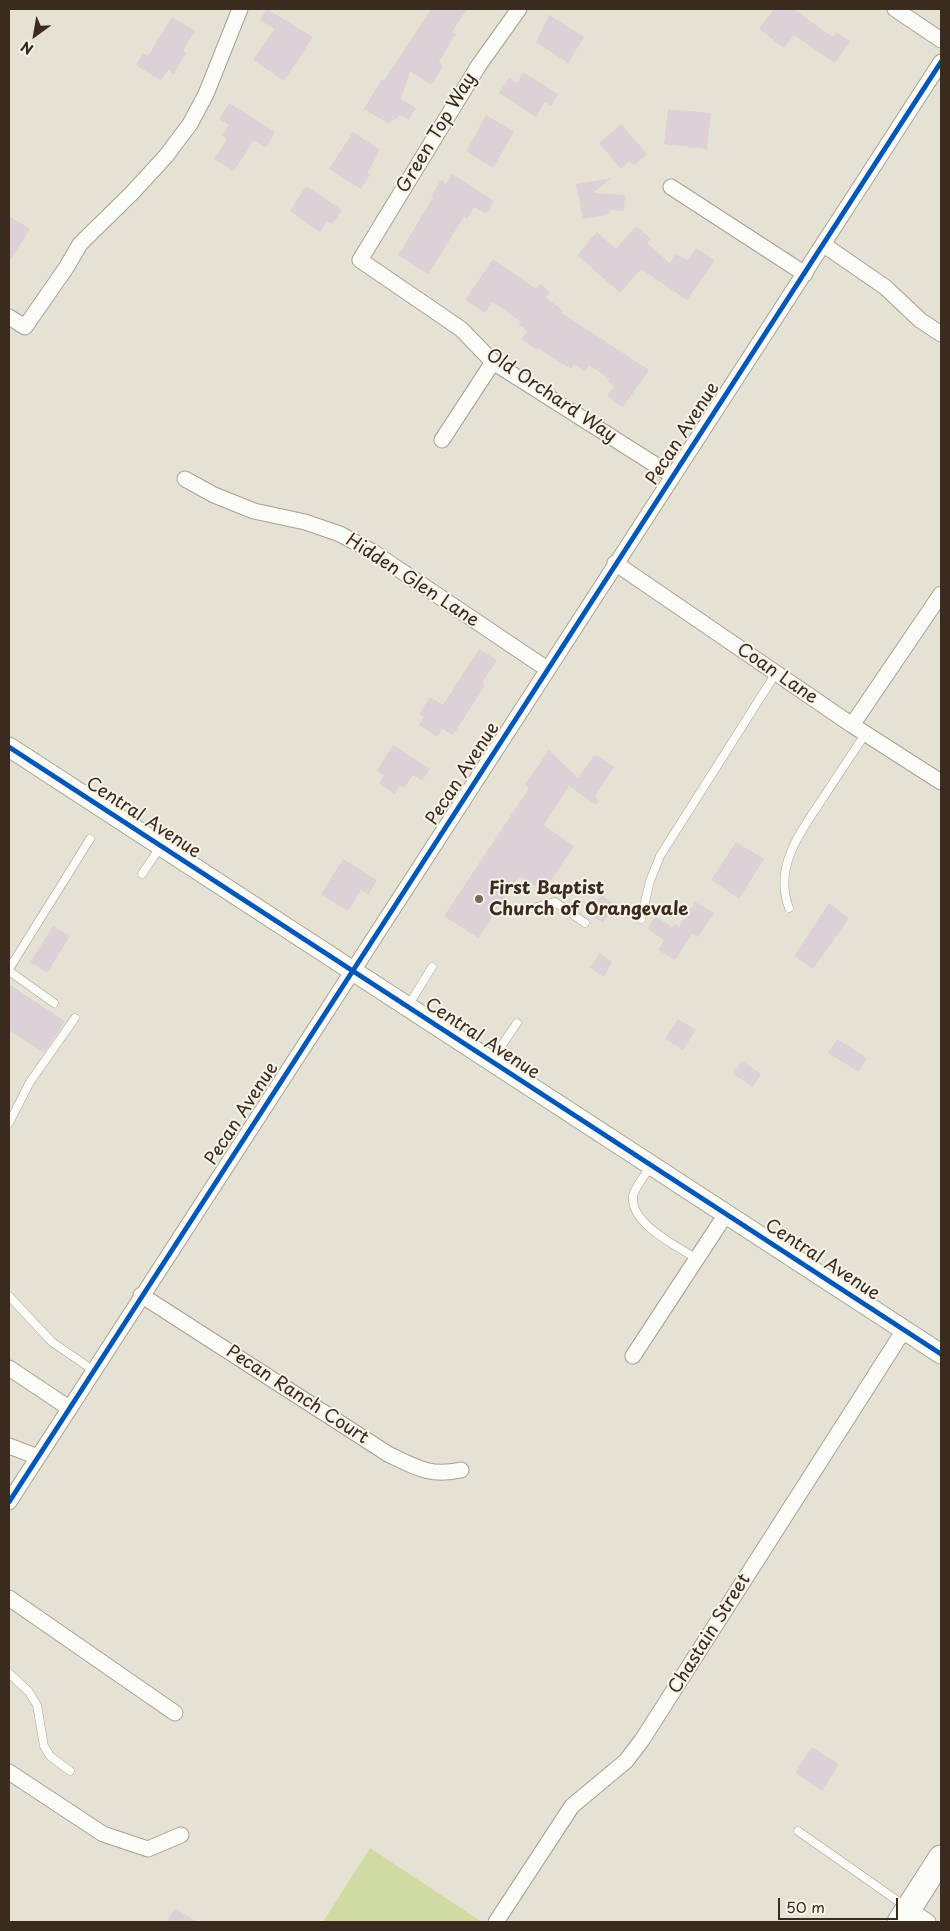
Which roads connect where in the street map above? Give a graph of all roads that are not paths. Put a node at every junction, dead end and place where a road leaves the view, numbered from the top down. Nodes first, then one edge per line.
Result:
1 (240, 9) edge
2 (519, 9) edge
3 (895, 9) edge
4 (941, 40) edge
5 (941, 62) edge
6 (671, 187) dead end
7 (824, 245) junction
8 (360, 260) joint
9 (805, 274) junction
10 (9, 317) edge
11 (941, 334) edge
12 (493, 362) junction
13 (442, 440) dead end
14 (673, 476) junction
15 (185, 479) dead end
16 (615, 563) junction
17 (941, 594) edge
18 (547, 669) junction
19 (776, 673) junction
20 (852, 725) junction
21 (866, 733) junction
22 (9, 747) edge
23 (941, 782) edge
24 (90, 838) dead end
25 (161, 846) junction
26 (142, 874) dead end
27 (534, 908) dead end
28 (789, 908) dead end
29 (641, 919) dead end
30 (586, 923) dead end
31 (432, 967) dead end
32 (352, 970) junction
33 (9, 971) edge
34 (54, 1004) dead end
35 (407, 1007) junction
36 (75, 1018) dead end
37 (517, 1023) dead end
38 (491, 1062) junction
39 (9, 1123) edge
40 (651, 1166) junction
41 (726, 1214) junction
42 (697, 1259) junction
43 (141, 1294) junction
44 (9, 1296) edge
45 (904, 1330) junction
46 (941, 1354) edge
47 (633, 1356) dead end
48 (9, 1368) edge
49 (93, 1370) junction
50 (69, 1408) junction
51 (9, 1446) edge
52 (38, 1457) junction
53 (461, 1470) dead end
54 (9, 1502) edge
55 (9, 1598) edge
56 (9, 1673) edge
57 (175, 1713) dead end
58 (70, 1771) dead end
59 (9, 1772) edge
60 (798, 1831) dead end
61 (181, 1835) dead end
62 (941, 1858) edge
63 (912, 1918) edge
64 (496, 1922) edge

1 - 10 street
2 - 8 street, Green Top Way
3 - 4 street
5 - 7 street, Pecan Avenue
6 - 9 street
7 - 9 street, Pecan Avenue
7 - 11 street
8 - 12 street, Old Orchard Way
9 - 14 street, Pecan Avenue
12 - 13 street
12 - 14 street, Old Orchard Way
14 - 16 street, Pecan Avenue
15 - 18 street, Hidden Glen Lane
16 - 18 street, Pecan Avenue
16 - 19 street, Coan Lane
17 - 20 street
18 - 32 street, Pecan Avenue
19 - 20 street, Coan Lane
19 - 29 lane
20 - 21 street, Coan Lane
21 - 23 street, Coan Lane
21 - 28 lane
22 - 25 street, Central Avenue
24 - 33 lane
25 - 26 lane
25 - 32 street, Central Avenue
27 - 30 lane
31 - 35 lane
32 - 35 street, Central Avenue
32 - 43 street, Pecan Avenue
33 - 34 lane
35 - 38 street, Central Avenue
36 - 39 lane
37 - 38 lane
38 - 40 street, Central Avenue
40 - 41 street, Central Avenue
40 - 42 lane
41 - 42 street
41 - 45 street, Central Avenue
42 - 47 street
43 - 49 street, Pecan Avenue
43 - 53 street, Pecan Ranch Court
44 - 49 lane
45 - 46 street, Central Avenue
45 - 64 street, Chastain Street
48 - 50 street
49 - 50 street, Pecan Avenue
50 - 52 street, Pecan Avenue
51 - 52 street
52 - 54 street, Pecan Avenue
55 - 57 street
56 - 58 lane
59 - 61 street
60 - 63 lane
62 - 63 main road

